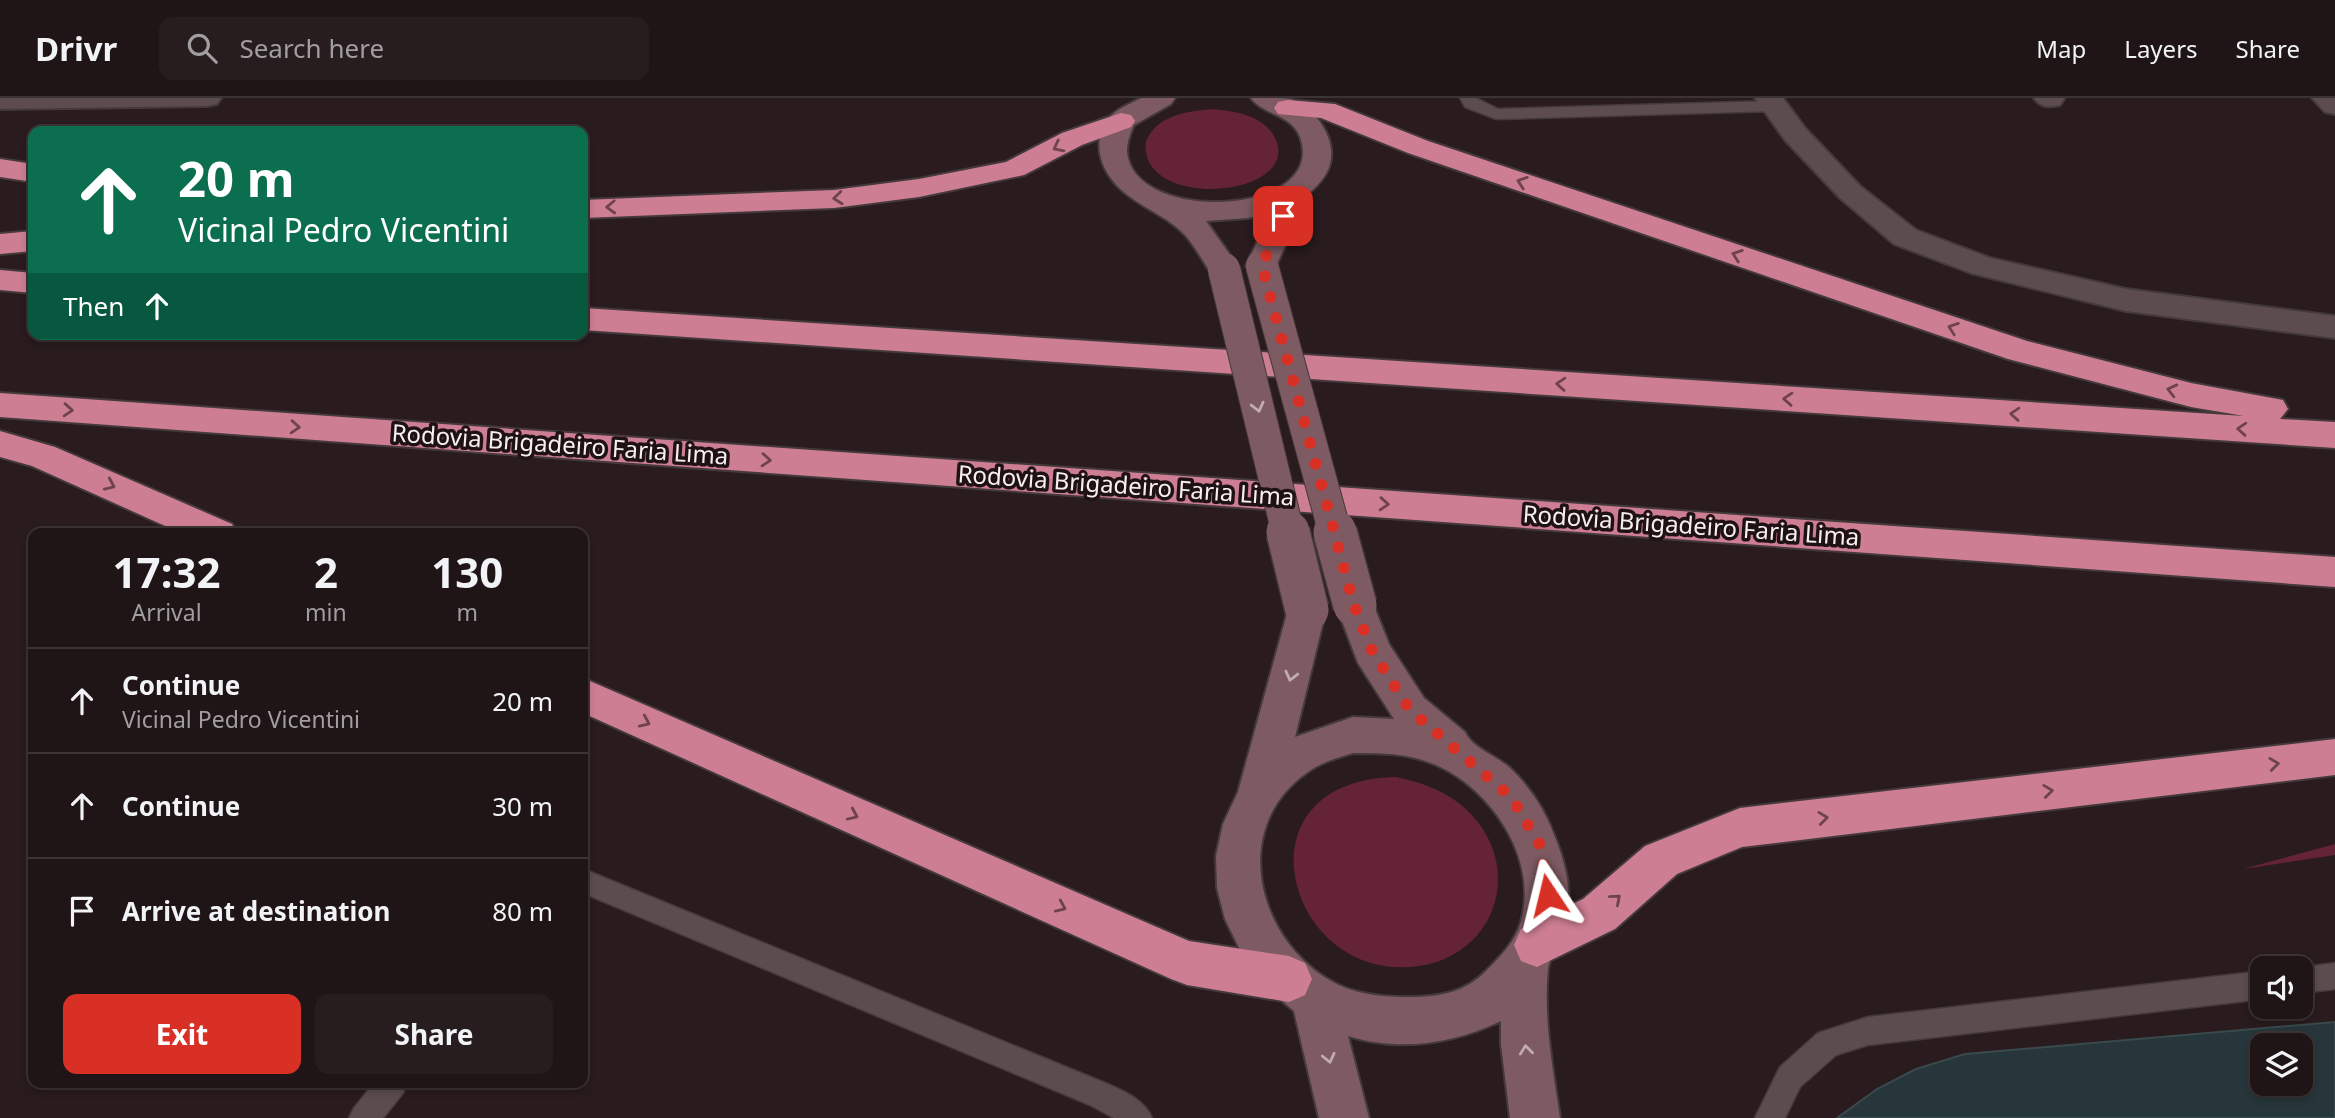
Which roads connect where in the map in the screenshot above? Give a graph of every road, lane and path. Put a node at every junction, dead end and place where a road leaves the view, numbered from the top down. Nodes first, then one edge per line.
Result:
1 (207, 98) edge
2 (1161, 98) edge
3 (1468, 98) edge
4 (2326, 98) edge
5 (30, 100) edge
6 (0, 102) edge
7 (1276, 102) edge
8 (1772, 102) edge
9 (2335, 106) edge
10 (1130, 111) edge
11 (0, 168) edge
12 (28, 172) edge
13 (1295, 190) junction
14 (1159, 202) junction
15 (588, 209) edge
16 (28, 242) edge
17 (0, 244) edge
18 (0, 280) edge
19 (28, 282) edge
20 (588, 319) edge
21 (2335, 327) edge
22 (0, 405) edge
23 (2335, 421) edge
24 (2335, 435) edge
25 (0, 444) edge
26 (205, 528) edge
27 (2335, 572) edge
28 (588, 697) edge
29 (2335, 757) edge
30 (1470, 762) junction
31 (1257, 793) junction
32 (588, 883) edge
33 (1531, 956) junction
34 (2335, 976) edge
35 (2313, 979) edge
36 (2250, 987) edge
37 (1302, 988) junction
38 (389, 1088) edge
39 (364, 1118) edge
40 (1137, 1118) edge
41 (1344, 1118) edge
42 (1535, 1118) edge
43 (1770, 1118) edge

1 - 5 street
2 - 10 main road
3 - 8 lane
4 - 9 street
5 - 6 street
7 - 13 main road
23 -> 7 highway
8 - 21 street
10 - 14 main road
10 -> 15 highway
11 - 12 highway
13 - 14 main road
13 - 30 main road, bridge
14 -> 31 main road, bridge
16 - 17 highway
18 - 19 highway
24 -> 20 highway
22 -> 27 highway, Rodovia Brigadeiro Faria Lima
25 -> 26 highway
28 -> 37 highway
33 -> 29 highway
30 - 31 main road
30 - 33 main road
31 - 37 main road
32 - 40 lane
33 - 37 main road
42 -> 33 main road
34 - 35 lane
36 - 43 lane
37 -> 41 main road
38 - 39 lane

